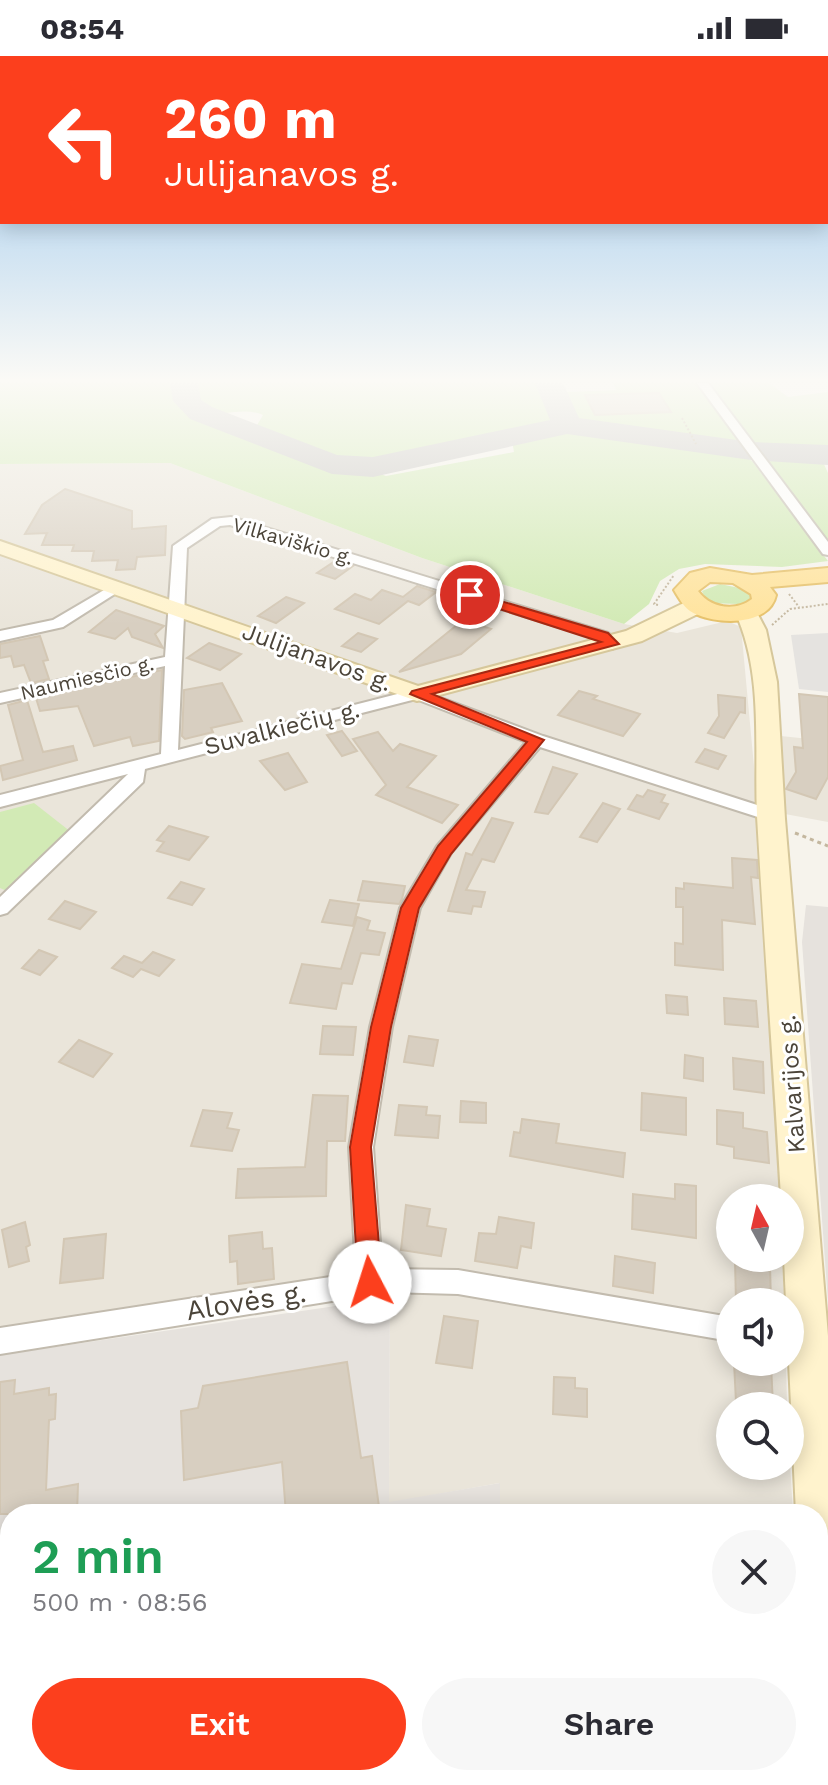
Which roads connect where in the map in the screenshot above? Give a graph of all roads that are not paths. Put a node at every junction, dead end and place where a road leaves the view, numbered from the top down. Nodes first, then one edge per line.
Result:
1 (763, 464) edge
2 (0, 547) edge
3 (828, 551) edge
4 (828, 575) edge
5 (751, 582) junction
6 (116, 587) junction
7 (828, 593) edge
8 (698, 605) junction
9 (173, 606) junction
10 (752, 609) junction
11 (0, 636) edge
12 (612, 644) junction
13 (175, 659) junction
14 (417, 694) junction
15 (0, 698) edge
16 (537, 740) junction
17 (169, 757) junction
18 (136, 766) junction
19 (0, 801) edge
20 (771, 822) junction
21 (0, 908) edge
22 (370, 1282) junction
23 (796, 1288) edge
24 (716, 1327) edge
25 (0, 1341) edge
26 (802, 1376) edge
27 (814, 1504) edge

1 - 3 street
2 - 6 main road, Julijanavos g.
4 - 5 main road
5 - 8 main road
5 - 10 main road
6 - 9 main road, Julijanavos g.
6 - 11 street
7 - 10 main road
8 - 10 main road
8 - 12 main road, Suvalkiečių g.
9 - 12 street, Vilkaviškio g.
9 - 13 street, Vilkaviškio g.
9 - 14 main road, Julijanavos g.
10 - 20 main road, Kalvarijos g.
12 - 14 main road, Suvalkiečių g.
13 - 15 street, Naumiesčio g.
13 - 17 street, Vilkaviškio g.
14 - 16 street, Julijanavos g.
14 - 17 street, Suvalkiečių g.
16 - 20 street, Julijanavos g.
16 - 22 street
17 - 18 street, Suvalkiečių g.
18 - 19 street, Suvalkiečių g.
18 - 21 street
20 - 23 main road, Kalvarijos g.
22 - 24 street, Alovės g.
22 - 25 street, Alovės g.
26 - 27 main road, Kalvarijos g.

